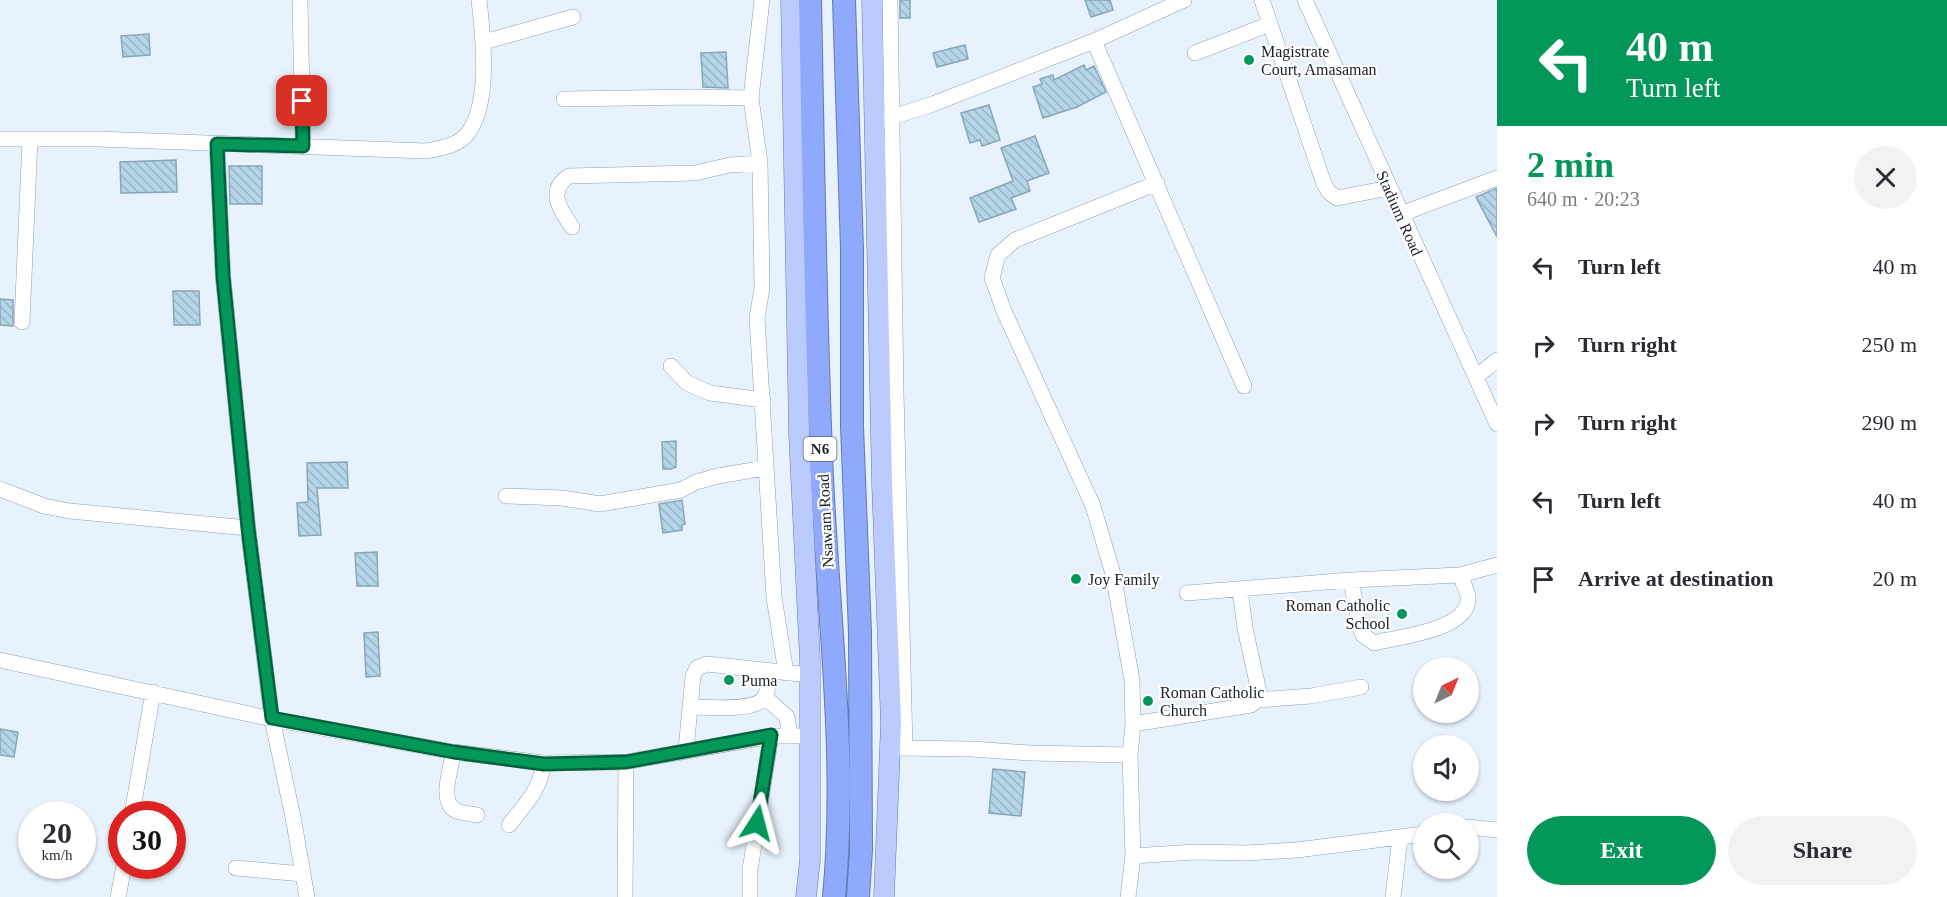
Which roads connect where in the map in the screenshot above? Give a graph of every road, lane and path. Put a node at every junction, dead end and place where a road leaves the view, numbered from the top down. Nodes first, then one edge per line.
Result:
1 (300, 0) edge
2 (479, 0) edge
3 (762, 0) edge
4 (791, 0) edge
5 (810, 0) edge
6 (844, 0) edge
7 (872, 0) edge
8 (890, 0) edge
9 (1184, 0) edge
10 (1262, 0) edge
11 (1305, 0) edge
12 (573, 17) dead end
13 (1270, 24) junction
14 (1094, 41) junction
15 (484, 42) junction
16 (1195, 53) dead end
17 (751, 98) junction
18 (564, 99) dead end
19 (883, 120) junction
20 (0, 139) edge
21 (30, 140) junction
22 (217, 144) junction
23 (303, 146) junction
24 (760, 162) junction
25 (1497, 178) edge
26 (1157, 183) junction
27 (1389, 188) junction
28 (1401, 214) junction
29 (572, 227) dead end
30 (22, 322) dead end
31 (1497, 360) edge
32 (671, 366) dead end
33 (1476, 377) junction
34 (1244, 386) dead end
35 (763, 400) junction
36 (1497, 424) edge
37 (765, 468) junction
38 (0, 489) edge
39 (506, 496) dead end
40 (248, 528) junction
41 (1497, 565) edge
42 (1460, 575) junction
43 (1351, 580) junction
44 (1240, 589) junction
45 (1187, 593) dead end
46 (0, 660) edge
47 (768, 671) junction
48 (786, 672) junction
49 (810, 675) junction
50 (1361, 687) dead end
51 (153, 692) junction
52 (765, 697) junction
53 (1257, 700) junction
54 (690, 707) junction
55 (272, 718) junction
56 (1133, 724) junction
57 (771, 735) junction
58 (790, 735) junction
59 (810, 736) junction
60 (898, 748) junction
61 (686, 750) junction
62 (454, 752) junction
63 (1130, 755) junction
64 (626, 762) junction
65 (544, 764) junction
66 (134, 801) edge
67 (477, 815) dead end
68 (509, 825) dead end
69 (1479, 828) edge
70 (1497, 830) edge
71 (1413, 836) edge
72 (1400, 838) junction
73 (1133, 856) junction
74 (236, 868) dead end
75 (303, 874) junction
76 (121, 879) edge
77 (118, 897) edge
78 (307, 897) edge
79 (625, 897) edge
80 (750, 897) edge
81 (806, 897) edge
82 (834, 897) edge
83 (858, 897) edge
84 (884, 897) edge
85 (1128, 897) edge
86 (1393, 897) edge

1 - 23 street
2 - 15 street
3 - 17 street
4 - 49 main road
5 - 82 highway, Nsawam Road / N6
6 - 83 highway, Nsawam Road / N6
7 - 19 main road
8 - 19 street
9 - 14 street
10 - 13 street
11 - 27 street, Stadium Road
12 - 15 street
13 - 16 street
13 - 27 street
14 - 19 street
14 - 26 street
15 - 23 street
17 - 18 street
17 - 24 street
19 - 60 main road
20 - 21 street
21 - 22 street
21 - 30 street
22 - 23 street
22 - 40 street
24 - 29 street
24 - 35 street
25 - 28 street
26 - 34 street
26 - 56 street
27 - 28 street, Stadium Road
28 - 33 street, Stadium Road
31 - 33 street
32 - 35 street
33 - 36 street, Stadium Road
35 - 37 street
37 - 39 street
37 - 48 street
38 - 40 street
40 - 55 street
41 - 42 street
42 - 43 street
42 - 43 street
43 - 44 street
44 - 45 street
44 - 53 street
46 - 51 street
47 - 48 street
47 - 52 street
47 - 54 street
48 - 49 street
49 - 59 main road
50 - 53 street
51 - 55 street
51 - 66 street
52 - 54 street
52 - 58 street
53 - 56 street
54 - 61 street
55 - 62 street
55 - 75 street
56 - 63 street
57 - 58 street
57 - 61 street
57 - 80 street
58 - 59 street
59 - 81 main road
60 - 63 street
60 - 84 main road
61 - 64 street
62 - 65 street
62 - 67 street
63 - 73 street
64 - 65 street
64 - 79 street
65 - 68 street
69 - 70 street
71 - 72 street
72 - 73 street
72 - 86 street
73 - 85 street
74 - 75 street
75 - 78 street
76 - 77 street

